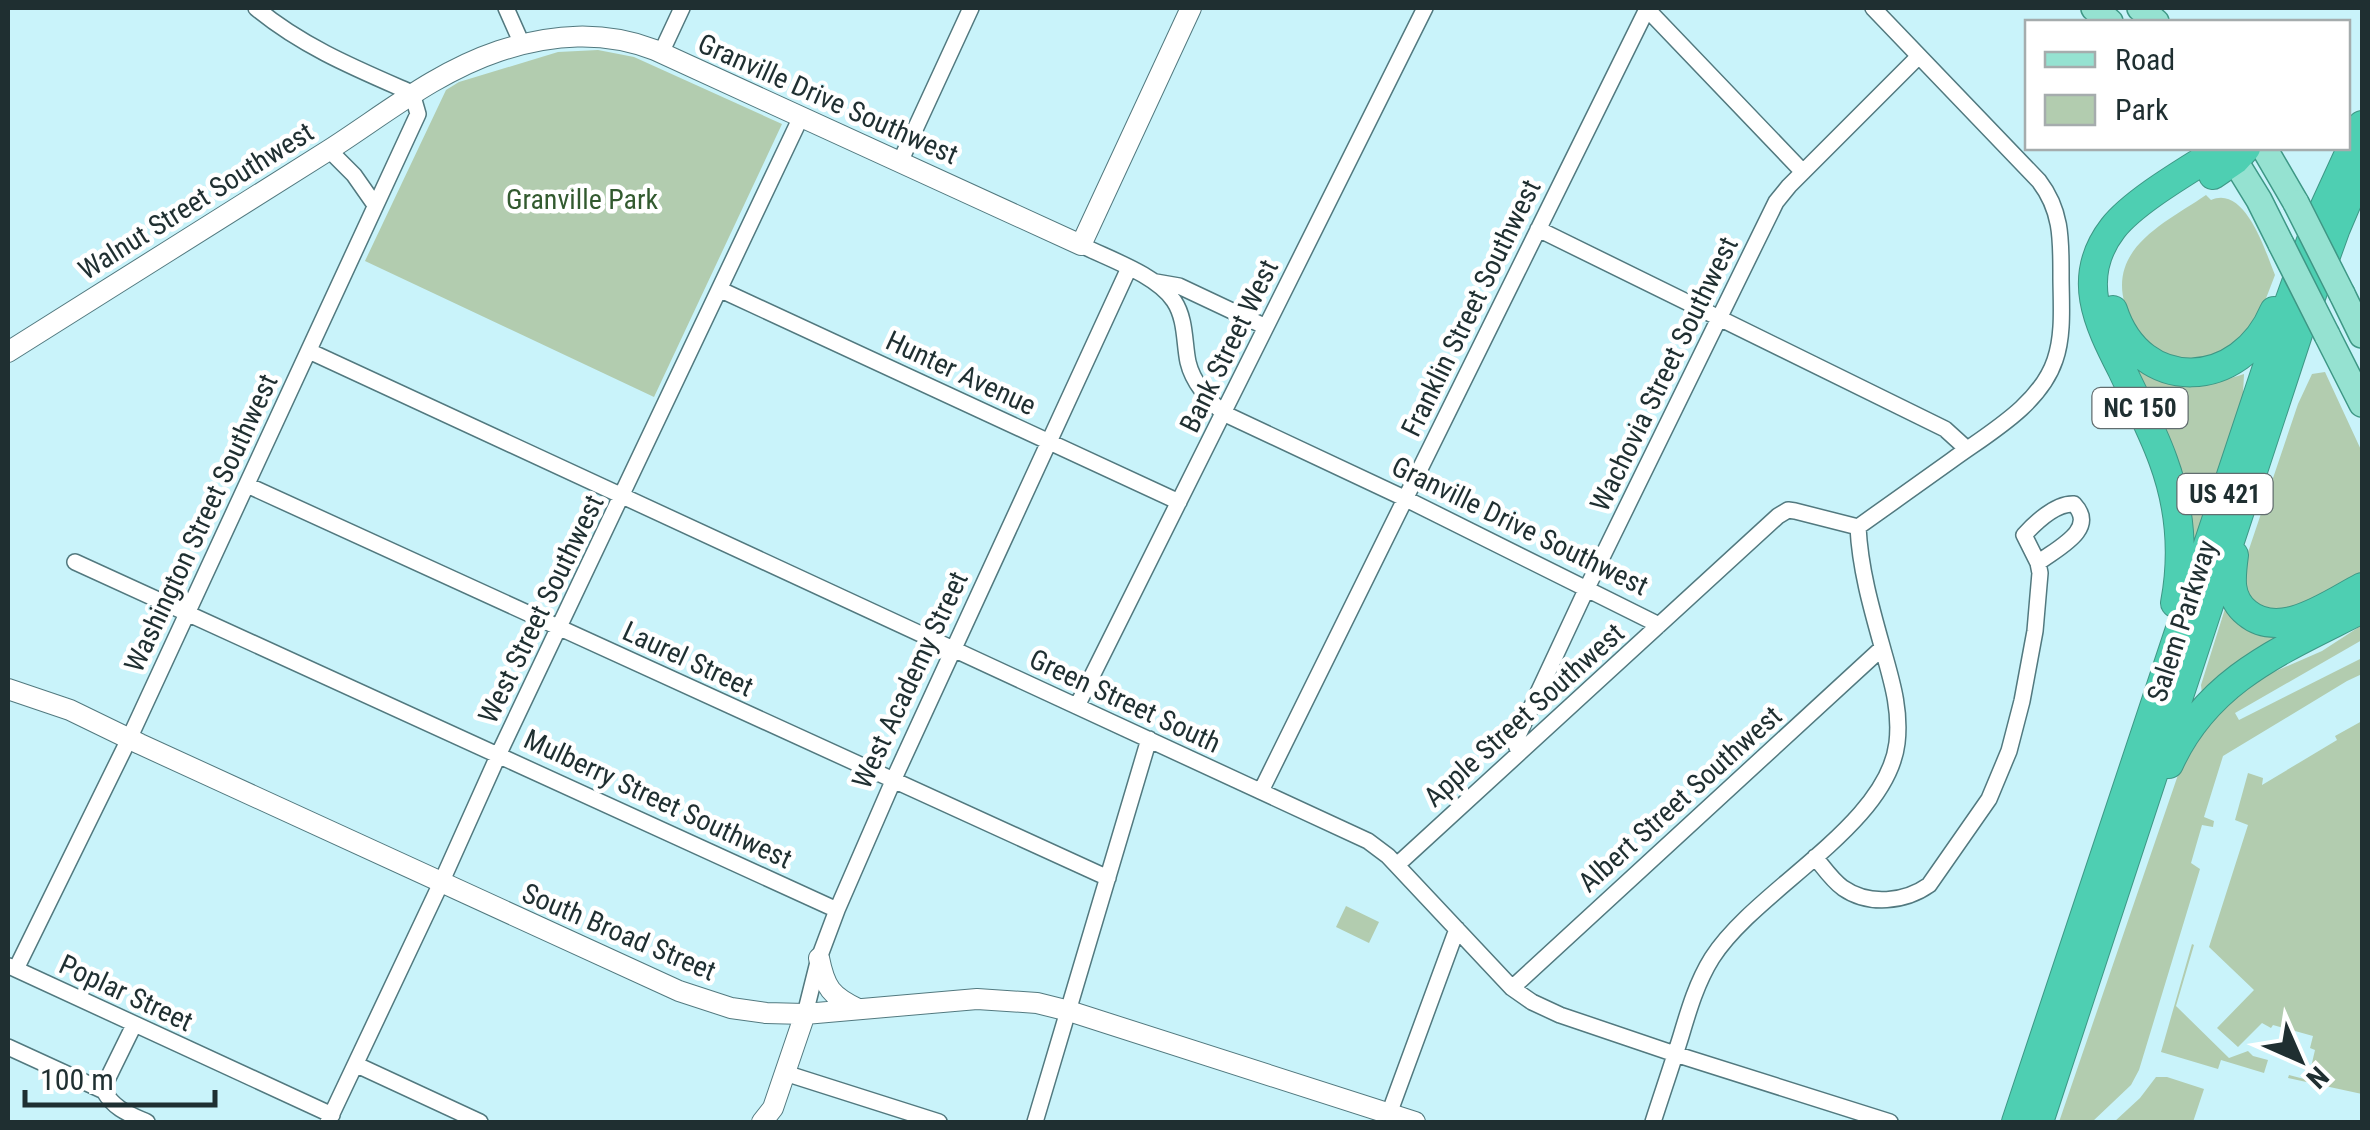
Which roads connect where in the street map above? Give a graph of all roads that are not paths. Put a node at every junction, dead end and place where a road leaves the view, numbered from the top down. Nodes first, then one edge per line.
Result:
1 (256, 8) edge
2 (506, 8) edge
3 (682, 8) edge
4 (971, 8) edge
5 (1191, 8) edge
6 (1424, 8) edge
7 (1872, 8) edge
8 (1647, 9) edge
9 (522, 44) junction
10 (661, 53) junction
11 (1919, 56) junction
12 (412, 93) junction
13 (800, 118) junction
14 (2362, 125) edge
15 (329, 150) junction
16 (2265, 150) edge
17 (2233, 151) edge
18 (900, 162) junction
19 (2362, 168) edge
20 (1803, 172) junction
21 (376, 205) junction
22 (1538, 229) junction
23 (1081, 245) junction
24 (2292, 251) junction
25 (1129, 268) junction
26 (1156, 282) junction
27 (721, 290) junction
28 (1719, 318) junction
29 (1266, 327) junction
30 (2362, 335) edge
31 (308, 351) junction
32 (8, 352) edge
33 (2362, 404) edge
34 (1223, 413) junction
35 (1050, 441) junction
36 (1967, 449) junction
37 (248, 485) junction
38 (622, 496) junction
39 (1404, 498) junction
40 (1179, 502) junction
41 (2242, 507) junction
42 (1858, 528) junction
43 (75, 562) dead end
44 (2038, 563) dead end
45 (2362, 588) edge
46 (1586, 590) junction
47 (2362, 610) edge
48 (186, 612) junction
49 (1659, 625) junction
50 (560, 628) junction
51 (1882, 648) junction
52 (954, 650) junction
53 (8, 689) edge
54 (1077, 706) junction
55 (2146, 728) junction
56 (129, 740) junction
57 (1149, 740) junction
58 (1519, 753) junction
59 (499, 754) junction
60 (894, 780) junction
61 (1261, 791) junction
62 (2128, 850) junction
63 (1815, 857) junction
64 (1397, 865) junction
65 (1108, 878) junction
66 (441, 883) junction
67 (837, 910) junction
68 (1457, 929) junction
69 (819, 958) junction
70 (12, 967) edge
71 (1512, 988) junction
72 (860, 1010) junction
73 (1069, 1011) junction
74 (805, 1014) junction
75 (134, 1024) junction
76 (8, 1047) edge
77 (1675, 1054) junction
78 (357, 1064) junction
79 (785, 1073) junction
80 (104, 1091) junction
81 (330, 1118) edge
82 (1388, 1118) edge
83 (147, 1122) edge
84 (480, 1122) edge
85 (762, 1122) edge
86 (939, 1122) edge
87 (1035, 1122) edge
88 (1415, 1122) edge
89 (1653, 1122) edge
90 (1890, 1122) edge
91 (2016, 1122) edge
92 (2040, 1122) edge

1 - 12 street
2 - 9 street
3 - 10 street
4 - 18 street
5 - 23 street
6 - 29 street, Bank Street West
7 - 11 street
8 - 20 street
8 - 22 street, Franklin Street Southwest
9 - 10 street, Granville Drive Southwest
9 - 12 street, Granville Drive Southwest
10 - 13 street, Granville Drive Southwest
11 - 20 street, Wachovia Street Southwest
11 - 36 street
12 - 15 street, Walnut Street Southwest
12 - 21 street, Washington Street Southwest
13 - 18 street, Granville Drive Southwest
13 - 27 street, West Street Southwest
14 - 24 highway, Salem Parkway / US 421
15 - 21 street
15 - 32 street, Walnut Street Southwest
16 - 30 main road, bridge
17 - 24 main road
17 - 24 highway
17 - 55 highway, NC 150
18 - 23 street, Granville Drive Southwest
19 - 41 highway, Salem Parkway / US 421
20 - 28 street, Wachovia Street Southwest
21 - 31 street, Washington Street Southwest
22 - 28 street
22 - 39 street, Franklin Street Southwest
23 - 25 street, Granville Drive Southwest
24 - 33 main road, bridge
24 - 55 highway, Salem Parkway / US 421
25 - 26 street, Granville Drive Southwest
25 - 35 street, West Academy Street
26 - 29 street, Granville Drive Southwest
26 - 34 street, Granville Drive Southwest
27 - 35 street, Hunter Avenue
27 - 38 street, West Street Southwest
28 - 36 street
28 - 46 street, Wachovia Street Southwest
29 - 34 street, Bank Street West
31 - 37 street, Washington Street Southwest
31 - 38 street, Green Street South
34 - 39 street, Granville Drive Southwest
34 - 40 street, Bank Street West
35 - 40 street, Hunter Avenue
35 - 52 street, West Academy Street
36 - 42 street
37 - 48 street, Washington Street Southwest
37 - 50 street, Laurel Street
38 - 50 street, West Street Southwest
38 - 52 street, Green Street South
39 - 46 street, Granville Drive Southwest
39 - 61 street, Franklin Street Southwest
40 - 54 street, Bank Street West
41 - 45 highway
41 - 62 highway, Salem Parkway / US 421
42 - 49 street, Apple Street Southwest
42 - 51 street
43 - 48 street, Mulberry Street Southwest
44 - 63 street
46 - 49 street, Granville Drive Southwest
46 - 58 street, Wachovia Street Southwest
47 - 62 highway
48 - 56 street, Washington Street Southwest
48 - 59 street, Mulberry Street Southwest
49 - 58 street, Apple Street Southwest
50 - 59 street, West Street Southwest
50 - 60 street, Laurel Street
51 - 63 street
51 - 71 street, Albert Street Southwest
52 - 54 street, Green Street South
52 - 60 street, West Academy Street
53 - 56 street, South Broad Street
54 - 57 street, Green Street South
55 - 91 highway, Salem Parkway / US 421
56 - 66 street, South Broad Street
56 - 70 street, Washington Street Southwest
57 - 61 street, Green Street South
57 - 65 street
58 - 64 street, Apple Street Southwest
59 - 66 street, West Street Southwest
59 - 67 street, Mulberry Street Southwest
60 - 65 street, Laurel Street
60 - 67 street, West Academy Street
61 - 64 street, Green Street South
62 - 92 highway, Salem Parkway / US 421
63 - 77 street
64 - 68 street, Green Street South
65 - 73 street
66 - 74 street, South Broad Street
66 - 78 street, West Street Southwest
67 - 69 street, West Academy Street
68 - 71 street, Green Street South
68 - 82 street
69 - 72 street
69 - 74 street, West Academy Street
70 - 75 street, Poplar Street
71 - 77 street, Green Street South
72 - 73 street, South Broad Street
72 - 74 street, South Broad Street
73 - 82 street, South Broad Street
73 - 87 street
74 - 79 street, West Academy Street
75 - 80 street
75 - 81 street, Poplar Street
76 - 80 street
77 - 89 street
77 - 90 street, Green Street South
78 - 81 street, West Street Southwest
78 - 84 street
79 - 85 street, West Academy Street
79 - 86 street
80 - 83 street
82 - 88 street, South Broad Street

